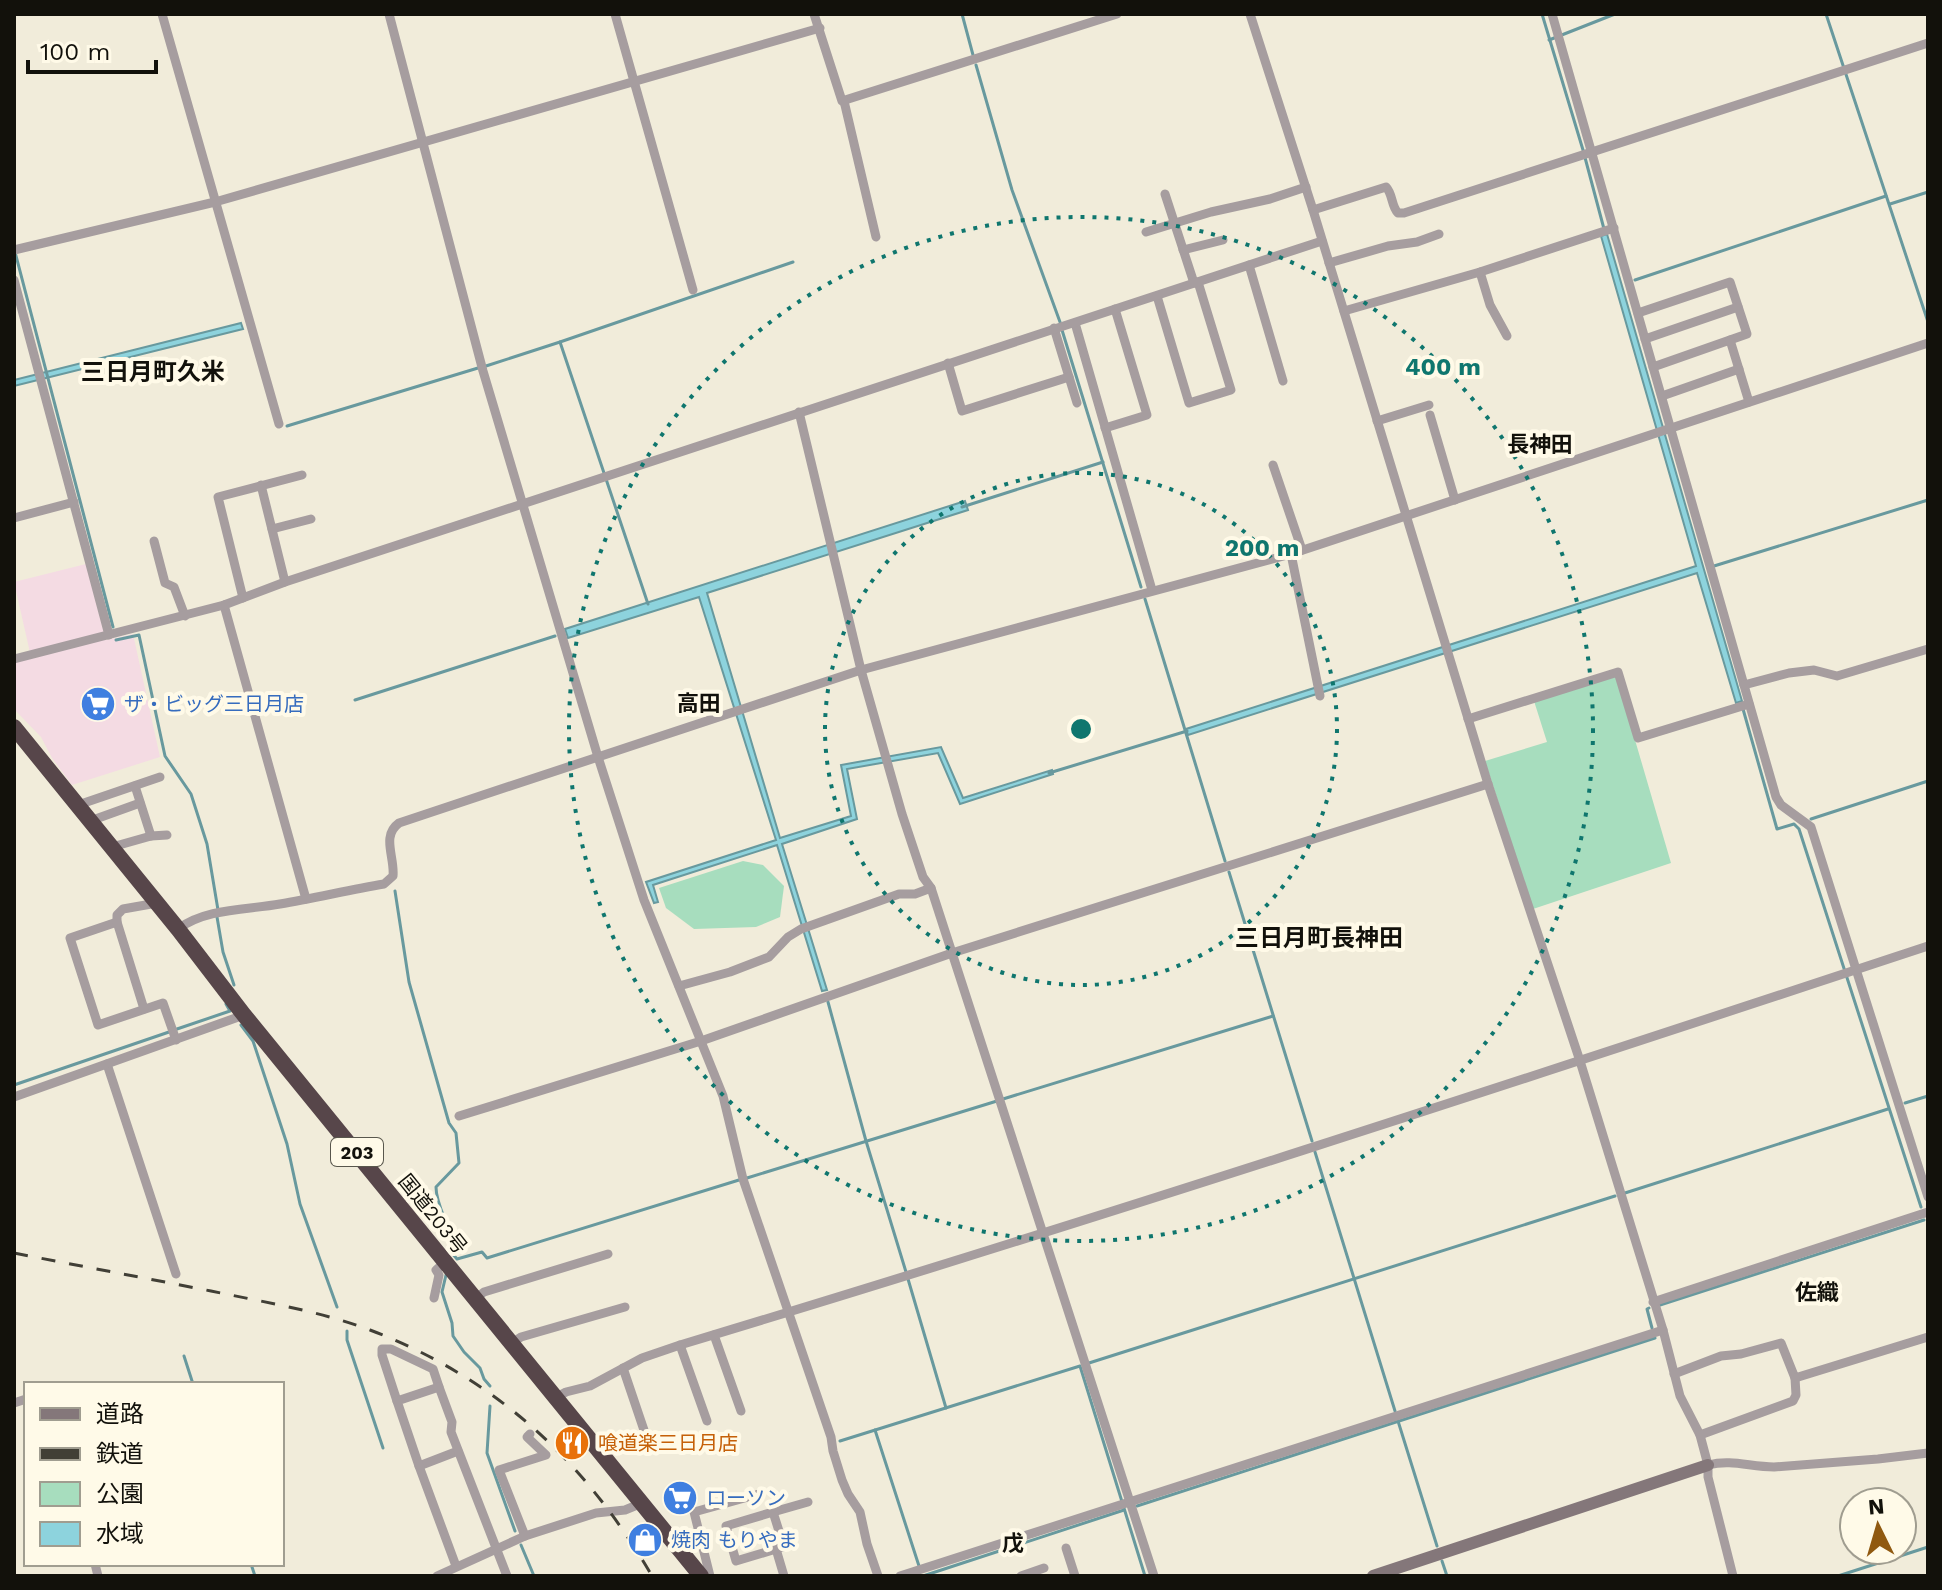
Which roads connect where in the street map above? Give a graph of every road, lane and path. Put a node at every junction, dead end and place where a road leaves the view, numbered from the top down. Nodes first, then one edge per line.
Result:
1 (162, 14) edge
2 (389, 14) edge
3 (615, 14) edge
4 (814, 14) edge
5 (1117, 14) edge
6 (1250, 14) edge
7 (1552, 14) edge
8 (820, 28) junction
9 (1928, 43) edge
10 (634, 80) junction
11 (844, 101) junction
12 (422, 141) junction
13 (1593, 153) junction
14 (1306, 187) junction
15 (1165, 194) dead end
16 (215, 202) junction
17 (1313, 210) junction
18 (1174, 223) junction
19 (1614, 228) junction
20 (1146, 232) dead end
21 (1439, 234) dead end
22 (876, 237) dead end
23 (1223, 240) dead end
24 (1322, 241) junction
25 (14, 250) edge
26 (1183, 250) junction
27 (1329, 263) junction
28 (1249, 265) junction
29 (1480, 272) junction
30 (14, 283) edge
31 (1196, 283) junction
32 (693, 290) dead end
33 (1157, 296) junction
34 (1738, 307) junction
35 (18, 308) edge
36 (1115, 309) junction
37 (1344, 311) junction
38 (1638, 313) junction
39 (1075, 323) junction
40 (1054, 328) junction
41 (1507, 336) dead end
42 (1645, 339) junction
43 (1730, 340) junction
44 (1928, 343) edge
45 (948, 363) junction
46 (1653, 367) junction
47 (1739, 369) junction
48 (1069, 377) junction
49 (1283, 381) dead end
50 (1662, 396) junction
51 (1749, 402) junction
52 (1077, 403) dead end
53 (799, 412) junction
54 (1377, 421) junction
55 (279, 424) dead end
56 (1105, 428) junction
57 (1668, 429) junction
58 (1273, 465) dead end
59 (302, 475) dead end
60 (261, 485) junction
61 (1455, 500) junction
62 (74, 502) junction
63 (523, 504) junction
64 (1406, 516) junction
65 (14, 518) edge
66 (311, 519) dead end
67 (272, 529) junction
68 (154, 541) dead end
69 (1302, 550) junction
70 (1291, 554) junction
71 (285, 582) junction
72 (1152, 590) junction
73 (243, 598) junction
74 (224, 605) junction
75 (185, 616) junction
76 (109, 635) junction
77 (1928, 649) edge
78 (14, 659) edge
79 (861, 670) junction
80 (1744, 685) junction
81 (1320, 696) dead end
82 (1749, 704) junction
83 (1468, 719) junction
84 (14, 727) edge
85 (598, 757) junction
86 (160, 777) dead end
87 (1488, 784) junction
88 (135, 786) junction
89 (140, 803) junction
90 (78, 805) junction
91 (90, 821) junction
92 (167, 835) dead end
93 (151, 836) junction
94 (112, 847) junction
95 (931, 888) junction
96 (306, 899) junction
97 (157, 903) junction
98 (117, 922) junction
99 (178, 929) junction
100 (1928, 946) edge
101 (952, 953) junction
102 (1855, 970) junction
103 (679, 986) junction
104 (144, 1009) junction
105 (244, 1015) junction
106 (176, 1040) junction
107 (701, 1041) junction
108 (1580, 1061) junction
109 (107, 1064) junction
110 (14, 1097) edge
111 (459, 1116) dead end
112 (1928, 1197) edge
113 (1928, 1212) edge
114 (1043, 1233) junction
115 (608, 1254) dead end
116 (446, 1261) junction
117 (176, 1274) dead end
118 (434, 1298) dead end
119 (476, 1298) junction
120 (1653, 1302) junction
121 (625, 1307) dead end
122 (788, 1313) junction
123 (1663, 1330) junction
124 (714, 1335) junction
125 (1928, 1337) edge
126 (512, 1343) junction
127 (680, 1345) junction
128 (623, 1368) junction
129 (1674, 1374) junction
130 (1795, 1378) junction
131 (439, 1387) junction
132 (555, 1398) junction
133 (397, 1401) junction
134 (741, 1411) dead end
135 (707, 1421) dead end
136 (530, 1434) dead end
137 (1700, 1435) junction
138 (458, 1451) junction
139 (1928, 1453) edge
140 (604, 1455) junction
141 (1708, 1465) junction
142 (419, 1466) junction
143 (759, 1494) dead end
144 (808, 1502) dead end
145 (1130, 1502) junction
146 (642, 1503) junction
147 (773, 1512) junction
148 (525, 1536) junction
149 (495, 1548) junction
150 (1066, 1548) dead end
151 (776, 1549) junction
152 (456, 1566) junction
153 (1044, 1568) dead end
154 (437, 1576) edge
155 (507, 1576) edge
156 (701, 1576) edge
157 (710, 1576) edge
158 (784, 1576) edge
159 (878, 1576) edge
160 (900, 1576) edge
161 (1022, 1576) edge
162 (1075, 1576) edge
163 (1154, 1576) edge
164 (1373, 1576) edge
165 (1733, 1576) edge

1 - 16 street
2 - 12 street
3 - 10 street
4 - 8 street
5 - 11 street
6 - 14 street
7 - 13 street
8 - 10 street
8 - 11 street
9 - 13 street
10 - 12 street
10 - 32 street
11 - 22 street
12 - 16 street
12 - 63 street
13 - 17 street
13 - 19 street
14 - 17 street
14 - 18 street
15 - 18 street
16 - 25 street
16 - 55 street
17 - 24 street
18 - 20 street
18 - 26 street
19 - 29 street
19 - 38 street
21 - 27 street
23 - 26 street
24 - 27 street
24 - 28 street
26 - 31 street
27 - 37 street
28 - 31 street
28 - 49 street
29 - 37 street
29 - 41 street
30 - 35 street
31 - 33 street
31 - 33 street
33 - 36 street
34 - 38 street
34 - 42 street
34 - 43 street
35 - 62 street
36 - 39 street
36 - 56 street
37 - 54 street
38 - 42 street
39 - 40 street
39 - 56 street
40 - 45 street
40 - 48 street
42 - 46 street
43 - 46 street
43 - 47 street
44 - 51 street
45 - 48 street
45 - 53 street
46 - 50 street
47 - 50 street
47 - 51 street
48 - 52 street
50 - 57 street
51 - 57 street
53 - 63 street
53 - 79 street
54 - 61 street
54 - 64 street
56 - 72 street
57 - 61 street
57 - 80 street
58 - 69 street
59 - 60 street
60 - 67 street
60 - 73 street
61 - 64 street
62 - 65 street
62 - 76 street
63 - 71 street
63 - 85 street
64 - 69 street
64 - 83 street
66 - 67 street
67 - 71 street
68 - 75 street
69 - 70 street
70 - 72 street
70 - 81 street
71 - 73 street
72 - 79 street
73 - 74 street
74 - 75 street
74 - 96 street
75 - 76 street
76 - 78 street
77 - 80 street
79 - 85 street
79 - 95 street
80 - 82 street
82 - 83 street
82 - 102 street
83 - 87 street
84 - 90 highway, 国道203号 / 203
85 - 96 street
85 - 103 street
86 - 88 street
87 - 101 street
87 - 108 street
88 - 89 street
88 - 90 street
89 - 91 street
89 - 93 street
90 - 91 highway, 国道203号 / 203
91 - 94 highway, 国道203号 / 203
92 - 93 street
93 - 94 street
94 - 97 highway, 国道203号 / 203
95 - 101 street
95 - 103 street
96 - 99 street
97 - 98 street
97 - 99 highway, 国道203号 / 203
98 - 104 street
98 - 104 street
99 - 105 highway, 国道203号 / 203
100 - 102 street
101 - 107 street
101 - 114 street
102 - 108 street
102 - 112 street
103 - 107 street
104 - 106 street
105 - 106 street
105 - 116 highway, 国道203号 / 203
106 - 109 street
107 - 111 street
107 - 122 street
108 - 114 street
108 - 120 street
109 - 110 street
109 - 117 street
113 - 120 street
114 - 122 street
114 - 145 street
115 - 119 street
116 - 118 street
116 - 119 highway, 国道203号 / 203
119 - 126 highway, 国道203号 / 203
120 - 123 street
121 - 126 street
122 - 124 street
122 - 159 street
123 - 129 street
123 - 145 street
124 - 127 street
124 - 134 street
125 - 130 street
126 - 132 highway, 国道203号 / 203
127 - 128 street
127 - 135 street
128 - 132 street
128 - 140 street
129 - 130 street
129 - 137 street
130 - 137 street
131 - 133 street
131 - 133 street
131 - 138 street
132 - 140 highway, 国道203号 / 203
133 - 142 street
136 - 148 street
137 - 141 street
138 - 142 street
138 - 149 street
139 - 141 street
140 - 146 highway, 国道203号 / 203
141 - 164 street
141 - 165 street
142 - 152 street
143 - 157 street
144 - 147 street
145 - 160 street
145 - 163 street
146 - 148 street
146 - 156 highway, 国道203号 / 203
147 - 151 street
147 - 151 street
148 - 149 street
149 - 152 street
149 - 155 street
150 - 162 street
151 - 158 street
152 - 154 street
153 - 161 street

